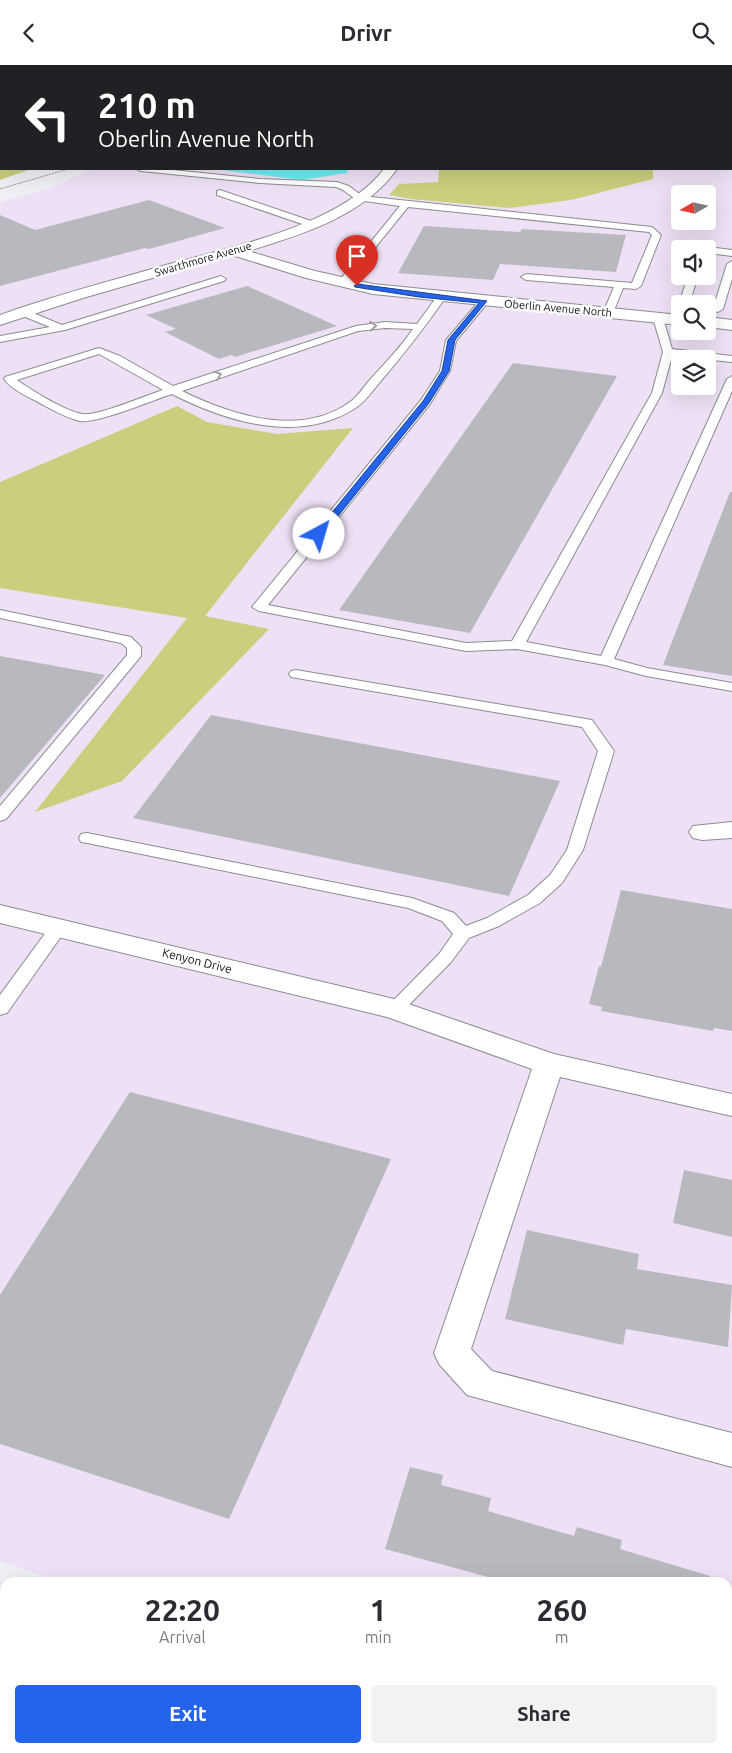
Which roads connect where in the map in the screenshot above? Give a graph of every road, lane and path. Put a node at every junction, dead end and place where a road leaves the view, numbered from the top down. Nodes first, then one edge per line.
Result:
1 (65, 170) edge
2 (151, 170) edge
3 (390, 170) edge
4 (0, 189) edge
5 (220, 193) dead end
6 (360, 198) junction
7 (406, 204) junction
8 (311, 223) junction
9 (233, 251) junction
10 (716, 252) edge
11 (732, 253) edge
12 (732, 264) edge
13 (526, 277) dead end
14 (220, 279) dead end
15 (342, 283) junction
16 (620, 285) junction
17 (441, 297) junction
18 (484, 301) junction
19 (718, 309) dead end
20 (22, 312) junction
21 (608, 313) junction
22 (658, 318) junction
23 (1, 319) edge
24 (671, 319) edge
25 (716, 323) edge
26 (732, 325) edge
27 (420, 327) junction
28 (61, 328) junction
29 (0, 339) edge
30 (668, 351) junction
31 (732, 359) edge
32 (732, 379) edge
33 (172, 390) junction
34 (0, 614) edge
35 (517, 645) junction
36 (606, 661) junction
37 (296, 674) dead end
38 (732, 687) edge
39 (0, 816) edge
40 (732, 830) edge
41 (702, 832) dead end
42 (87, 838) dead end
43 (0, 914) edge
44 (58, 928) junction
45 (463, 934) junction
46 (0, 1009) edge
47 (394, 1009) junction
48 (549, 1064) junction
49 (732, 1105) edge
50 (732, 1450) edge

1 - 4 path
2 - 6 lane
3 - 6 street, Swarthmore Avenue
5 - 8 lane
6 - 7 lane
6 - 8 street, Swarthmore Avenue
7 - 15 lane
7 - 16 lane
8 - 9 street, Swarthmore Avenue
9 - 15 street, Oberlin Avenue North
9 - 20 street, Swarthmore Avenue
10 - 11 lane
12 - 19 lane
13 - 16 lane
14 - 28 lane
15 - 17 street, Oberlin Avenue North
16 - 21 lane
17 - 18 street, Oberlin Avenue North
17 - 27 lane
18 - 21 street, Oberlin Avenue North
18 - 35 lane
20 - 23 street, Swarthmore Avenue
20 - 28 lane
21 - 22 street, Oberlin Avenue North
22 - 24 street, Oberlin Avenue North
22 - 30 lane
25 - 26 street
33 -> 27 lane
27 - 33 lane
28 - 29 lane
30 - 31 lane
30 - 35 lane
32 - 36 lane
33 - 33 lane
34 - 39 lane
35 - 36 lane
36 - 38 lane
37 - 45 lane
40 - 41 street
42 - 45 lane
43 - 44 street, Kenyon Drive
44 - 46 lane
44 - 47 street, Kenyon Drive
45 - 47 lane
47 - 48 street, Kenyon Drive
48 - 49 street, Kenyon Drive
48 - 50 street

